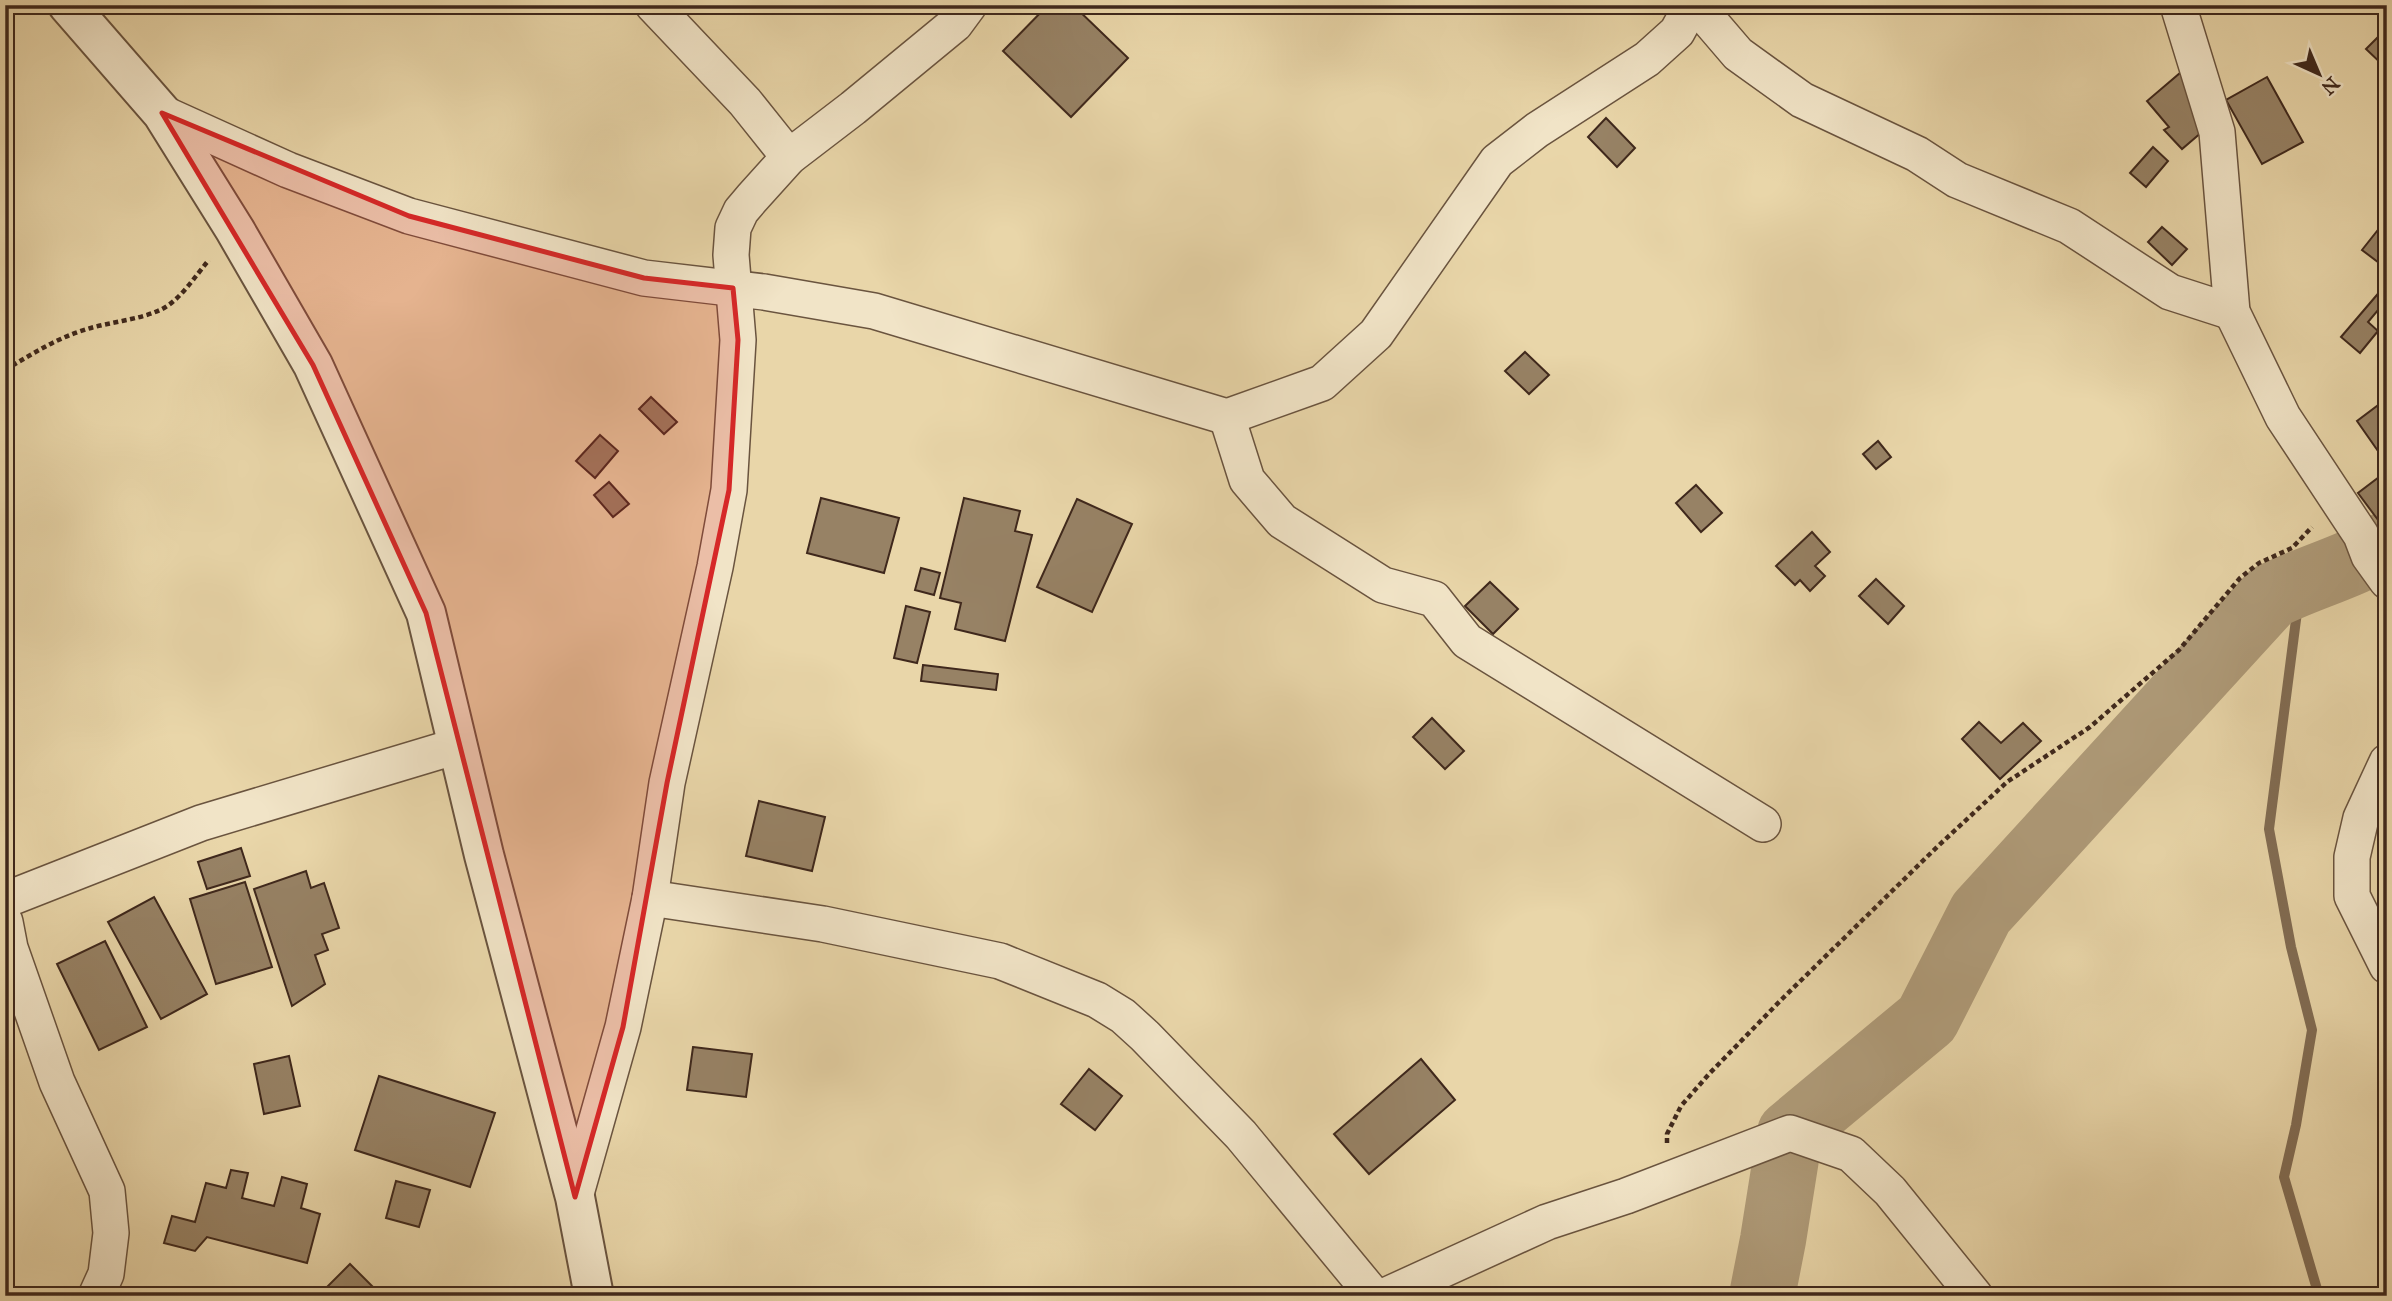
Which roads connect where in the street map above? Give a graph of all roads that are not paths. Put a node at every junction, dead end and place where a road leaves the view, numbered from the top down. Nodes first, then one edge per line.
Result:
1 (68, 5) edge
2 (653, 5) edge
3 (969, 5) edge
4 (1694, 5) edge
5 (2178, 5) edge
6 (162, 113) junction
7 (789, 157) junction
8 (733, 288) junction
9 (2232, 312) junction
10 (1227, 417) junction
11 (2387, 581) edge
12 (457, 746) junction
13 (2387, 762) edge
14 (1763, 824) dead end
15 (650, 898) junction
16 (5, 900) edge
17 (5, 922) edge
18 (2387, 966) edge
19 (576, 1197) junction
20 (96, 1296) edge
21 (594, 1296) edge
22 (1374, 1296) edge
23 (1385, 1296) edge
24 (1975, 1296) edge

1 - 6 street
2 - 7 street
3 - 7 street
4 - 9 street
4 - 10 street
5 - 9 street
6 - 8 street
6 - 12 street
7 - 8 street
8 - 10 street
8 - 15 street
9 - 11 street
10 - 14 street
12 - 16 street
12 - 19 street
13 - 18 street
15 - 19 street
15 - 22 street
17 - 20 street
19 - 21 street
23 - 24 street

